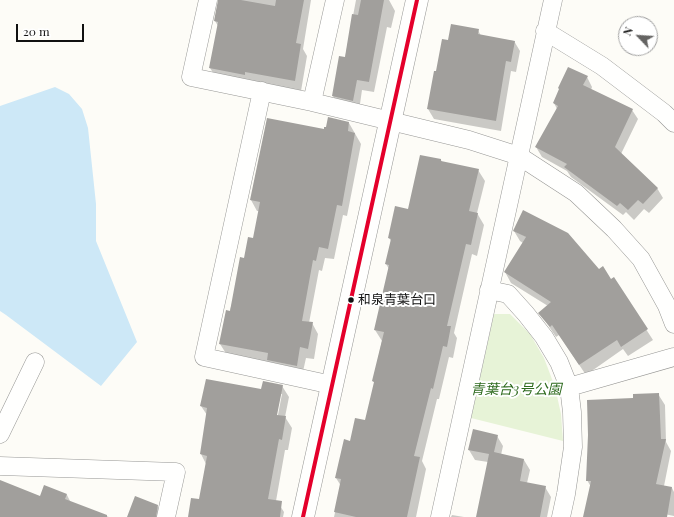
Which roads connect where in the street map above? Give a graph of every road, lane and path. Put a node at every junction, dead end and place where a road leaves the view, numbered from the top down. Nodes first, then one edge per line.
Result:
1 (208, 0) edge
2 (334, 0) edge
3 (417, 0) edge
4 (553, 0) edge
5 (545, 31) junction
6 (262, 91) junction
7 (312, 102) junction
8 (390, 121) junction
9 (674, 123) edge
10 (519, 156) junction
11 (489, 290) junction
12 (674, 324) edge
13 (674, 357) edge
14 (35, 362) dead end
15 (332, 385) junction
16 (569, 387) junction
17 (0, 434) edge
18 (0, 466) edge
19 (166, 517) edge
20 (303, 517) edge
21 (440, 517) edge
22 (561, 517) edge

1 - 6 street
2 - 7 street
3 - 8 street
4 - 5 street
5 - 9 street
5 - 10 street
6 - 7 street
6 - 15 street
7 - 8 street
8 - 10 street
8 - 15 street
10 - 11 street
10 - 12 street
11 - 16 street
11 - 21 street
13 - 16 street
14 - 17 street
15 - 20 street
16 - 22 street
18 - 19 street

